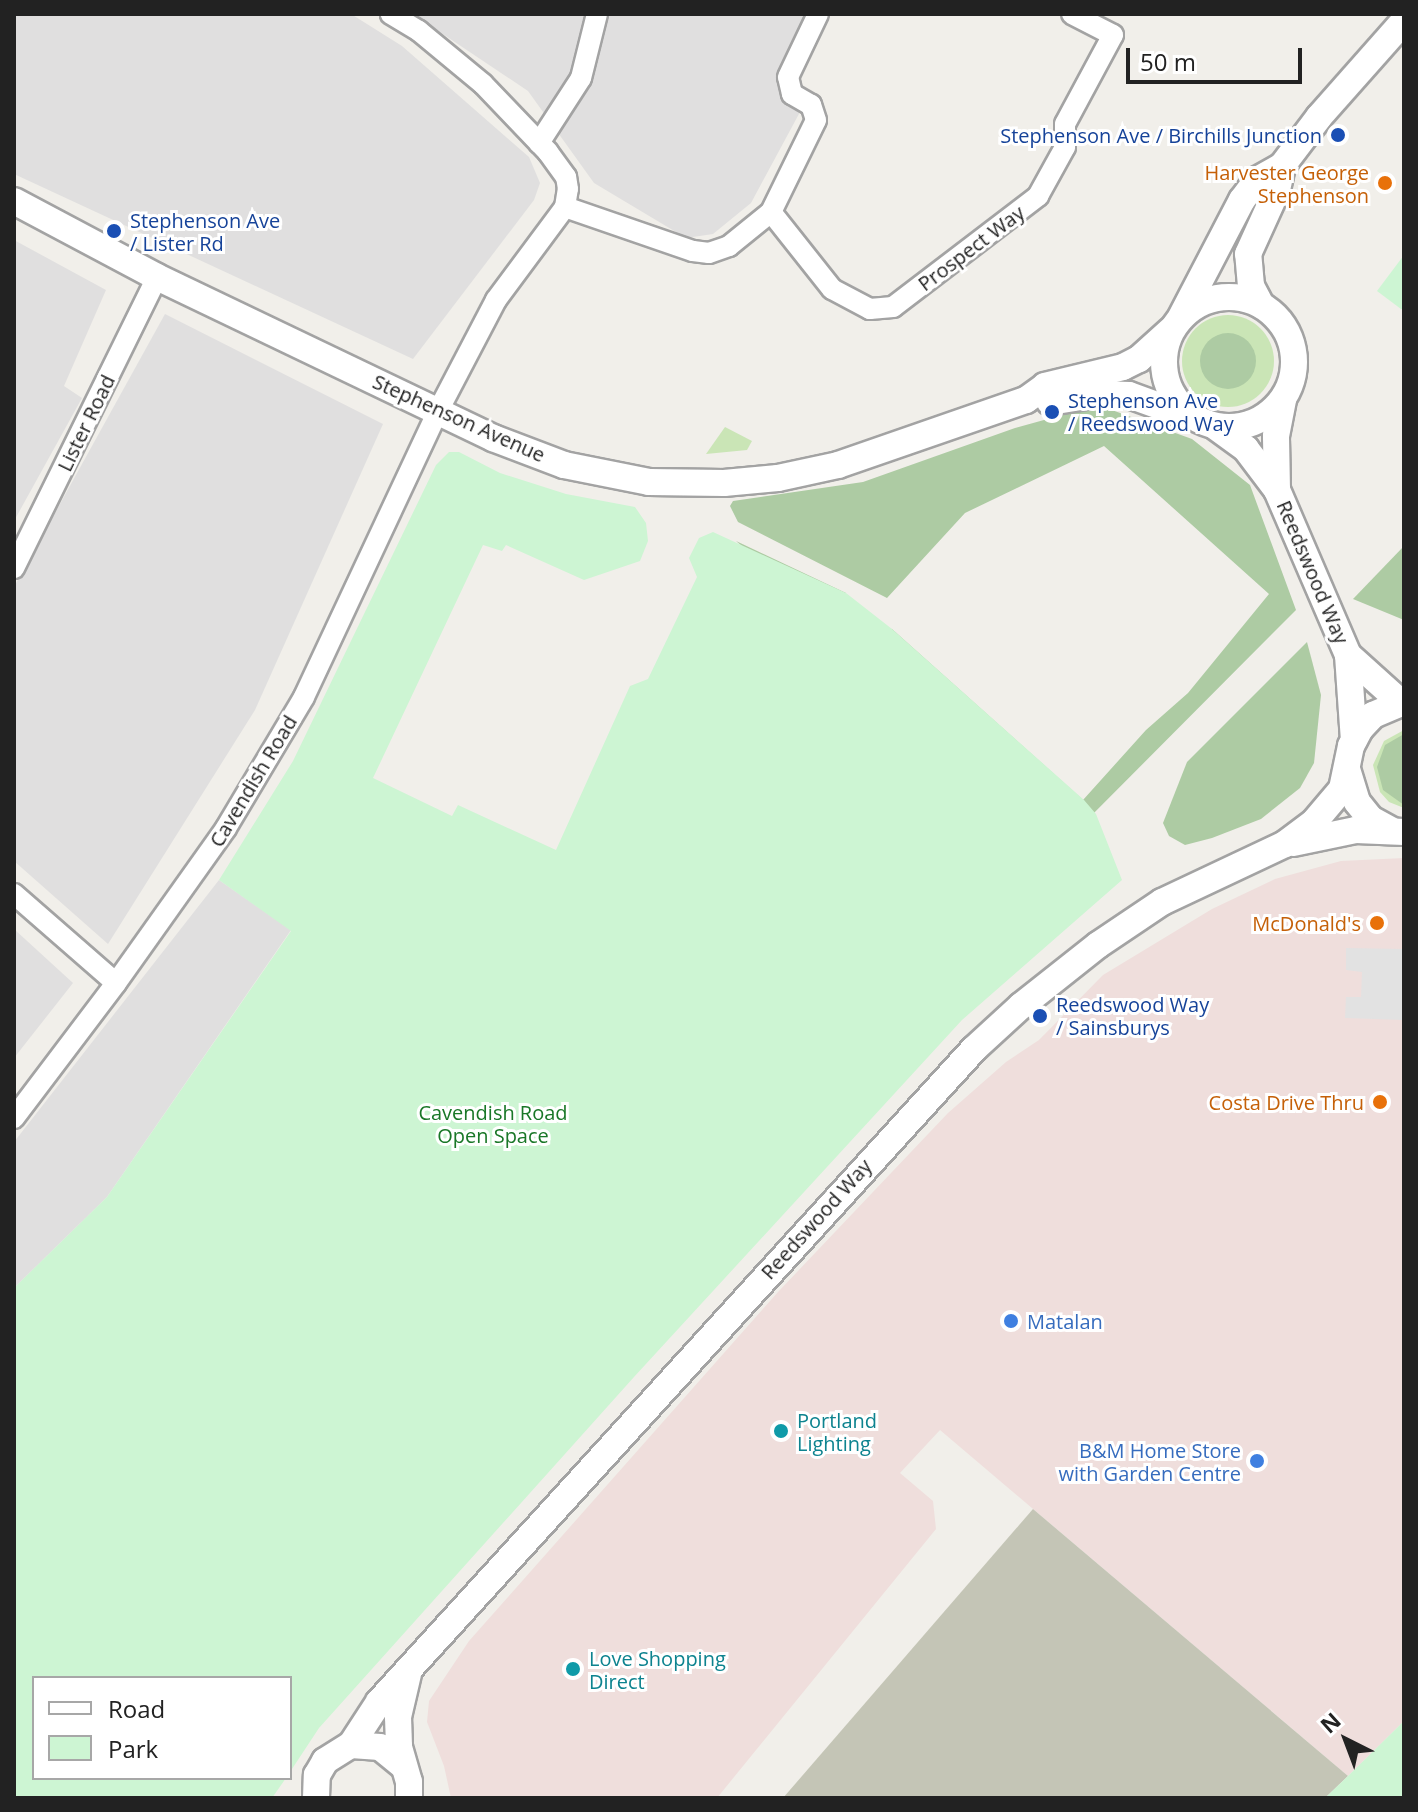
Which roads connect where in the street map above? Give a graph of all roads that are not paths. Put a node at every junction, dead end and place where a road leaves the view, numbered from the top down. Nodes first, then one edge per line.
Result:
1 (391, 14) edge
2 (597, 14) edge
3 (818, 14) edge
4 (1072, 14) edge
5 (1404, 21) edge
6 (539, 143) junction
7 (1282, 166) junction
8 (14, 201) edge
9 (565, 207) junction
10 (771, 212) junction
11 (157, 277) junction
12 (1261, 305) junction
13 (1176, 324) junction
14 (1026, 400) junction
15 (1283, 400) junction
16 (438, 411) junction
17 (1209, 425) junction
18 (1277, 490) junction
19 (14, 568) edge
20 (1344, 644) junction
21 (1404, 701) edge
22 (1350, 752) junction
23 (1398, 831) edge
24 (1285, 844) junction
25 (14, 894) edge
26 (116, 983) junction
27 (14, 1118) edge
28 (409, 1670) junction
29 (351, 1745) junction
30 (402, 1765) junction
31 (316, 1798) edge
32 (409, 1798) edge

1 - 6 street
2 - 6 street
3 - 10 street
4 - 10 street, Prospect Way
5 - 7 street, Stephenson Avenue
6 - 9 street
7 - 12 street, Stephenson Avenue
7 - 13 street, Stephenson Avenue
8 - 11 street, Stephenson Avenue
9 - 10 street
9 - 16 street, Cavendish Road
11 - 16 street, Stephenson Avenue
11 - 19 street, Lister Road
12 - 13 street
12 - 15 street
13 - 14 street, Stephenson Avenue
13 - 17 street
14 - 16 street, Stephenson Avenue
14 - 17 street, Stephenson Avenue
15 - 17 street
15 - 18 street, Reedswood Way
16 - 26 street, Cavendish Road
17 - 18 street, Reedswood Way
18 - 20 street, Reedswood Way
20 - 21 street, Reedswood Way
20 - 22 street, Reedswood Way
21 - 22 street, Reedswood Way
22 - 23 street, Reedswood Way
22 - 24 street, Reedswood Way
23 - 24 street, Reedswood Way
24 - 28 street, Reedswood Way
25 - 26 street
26 - 27 street, Cavendish Road
28 - 29 street, Reedswood Way
28 - 30 street, Reedswood Way
29 - 30 street
29 - 31 street, Reedswood Way
30 - 32 street, Reedswood Way

